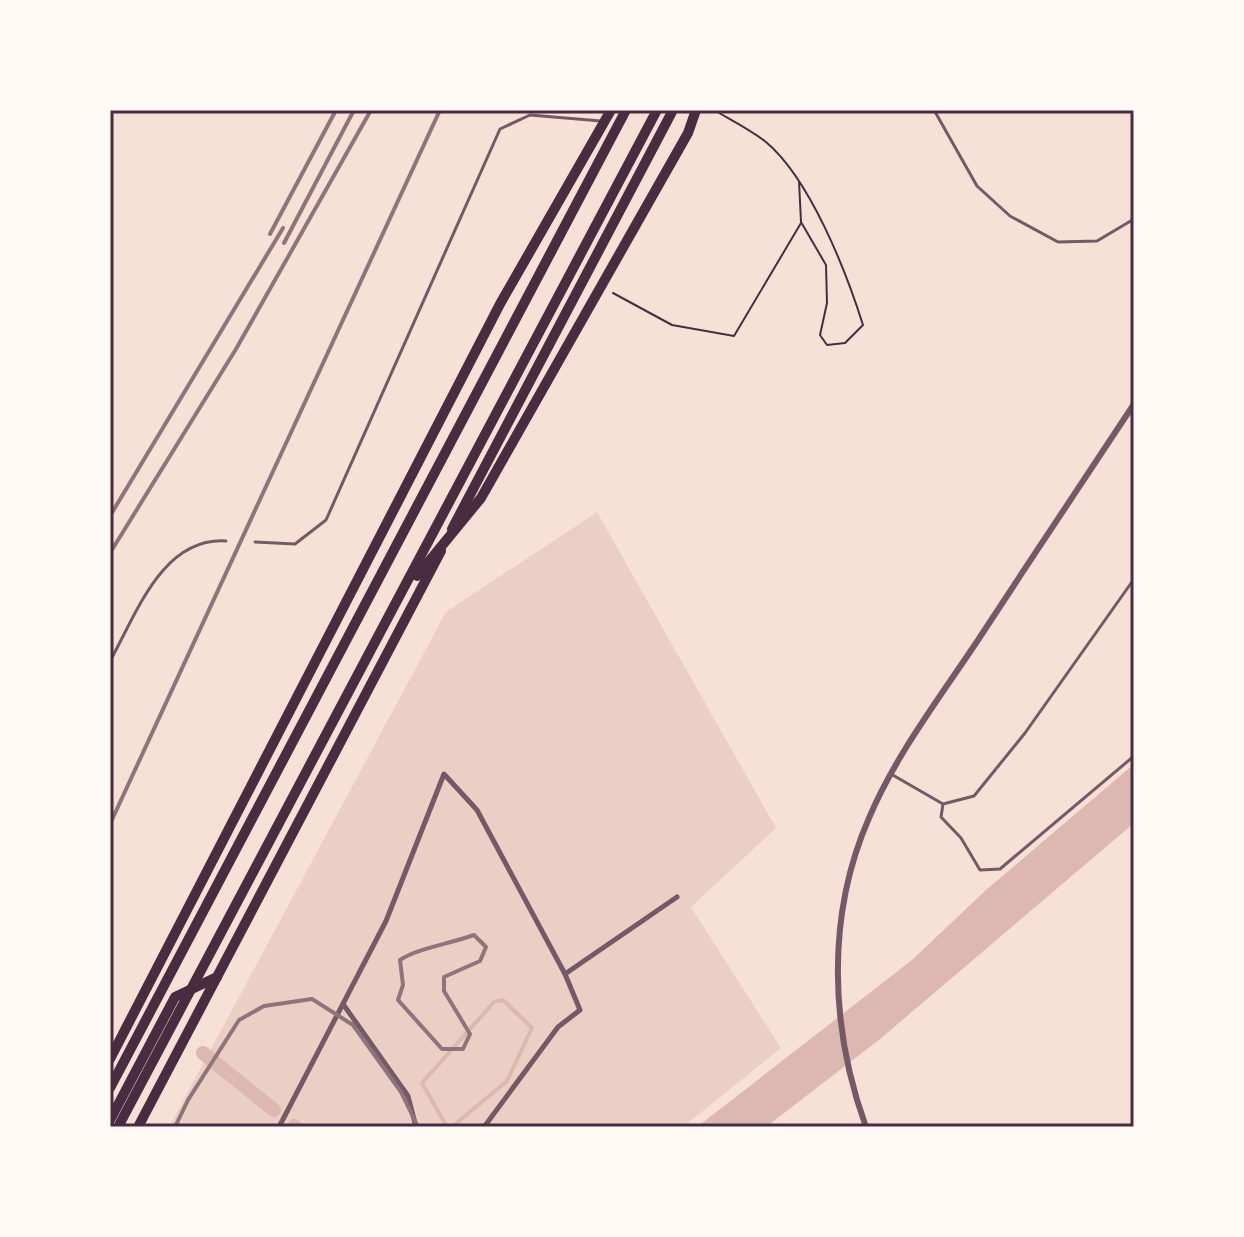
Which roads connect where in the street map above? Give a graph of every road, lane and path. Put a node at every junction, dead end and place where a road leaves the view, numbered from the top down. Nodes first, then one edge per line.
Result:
1 (611, 110) edge
2 (626, 110) edge
3 (657, 110) edge
4 (673, 110) edge
5 (696, 110) edge
6 (714, 110) edge
7 (934, 110) edge
8 (605, 122) junction
9 (799, 181) junction
10 (1134, 219) edge
11 (801, 222) junction
12 (611, 292) dead end
13 (1134, 404) edge
14 (226, 541) dead end
15 (255, 542) dead end
16 (1134, 579) edge
17 (403, 593) junction
18 (110, 661) edge
19 (1134, 756) edge
20 (891, 774) junction
21 (943, 804) junction
22 (677, 897) dead end
23 (565, 974) junction
24 (217, 977) junction
25 (343, 1004) junction
26 (110, 1059) edge
27 (110, 1088) edge
28 (127, 1098) junction
29 (110, 1120) edge
30 (120, 1127) edge
31 (138, 1127) edge
32 (279, 1127) edge
33 (416, 1127) edge
34 (484, 1127) edge
35 (866, 1127) edge

1 - 8 main road
2 - 27 main road
3 - 17 main road
4 - 24 main road
5 - 17 main road
6 - 9 path
7 - 10 lane
8 - 15 lane
8 - 26 main road
9 - 11 path
9 - 11 path
11 - 12 path
13 - 20 street
14 - 18 lane
16 - 21 lane
17 - 28 main road
19 - 21 lane
20 - 21 lane
20 - 35 street
22 - 23 street
23 - 25 street
23 - 34 street
24 - 28 main road
24 - 31 main road
25 - 32 street
25 - 33 street
28 - 29 main road
28 - 30 main road

